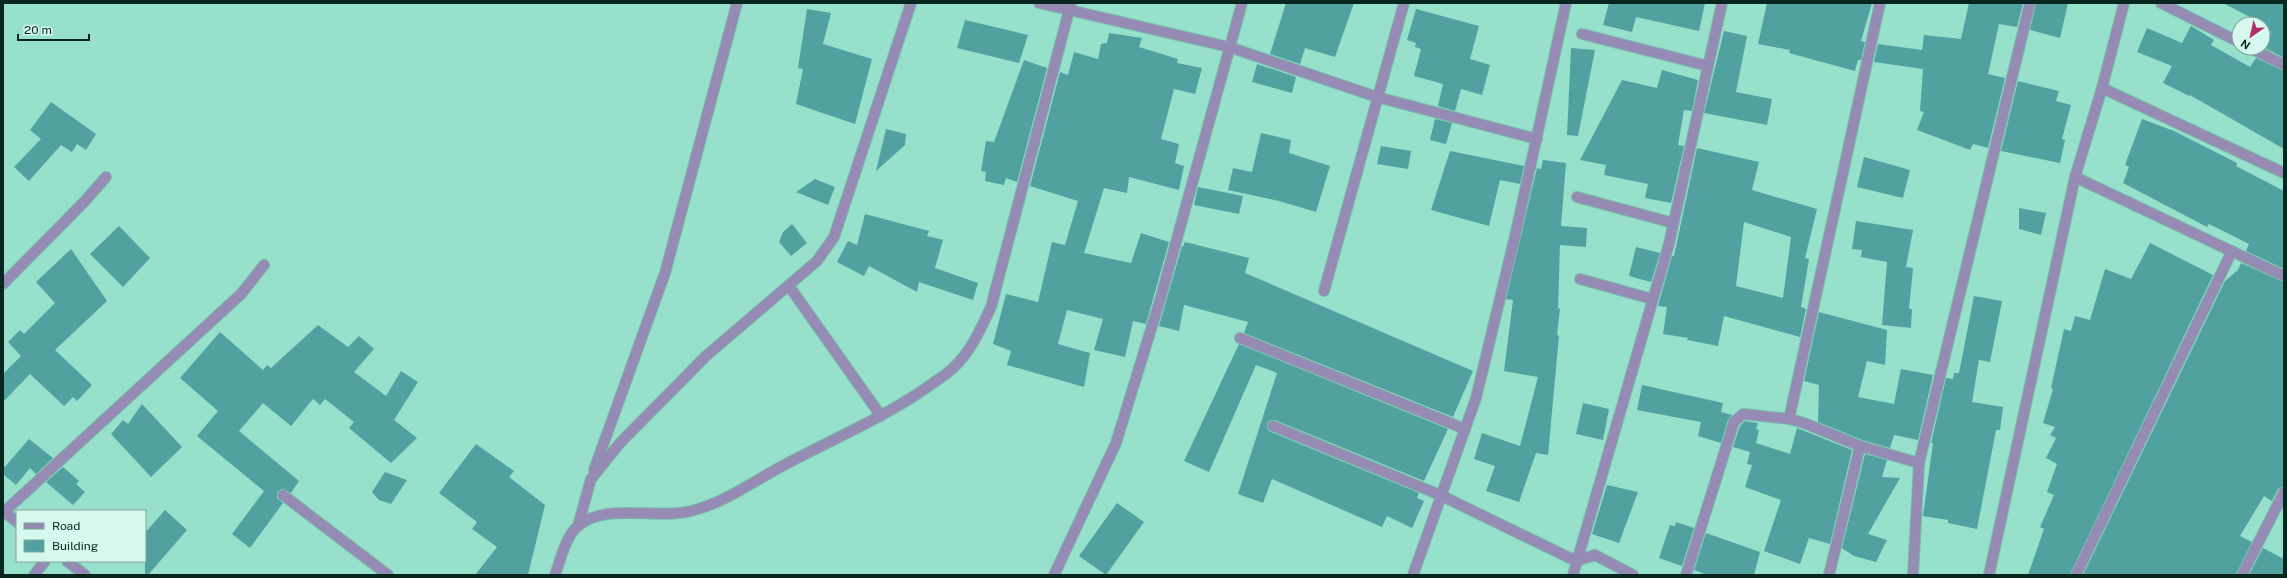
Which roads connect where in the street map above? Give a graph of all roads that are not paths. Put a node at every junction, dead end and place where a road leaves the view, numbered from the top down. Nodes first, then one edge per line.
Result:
1 (737, 3) edge
2 (911, 3) edge
3 (1038, 3) edge
4 (1242, 3) edge
5 (1404, 3) edge
6 (1566, 3) edge
7 (1722, 3) edge
8 (1880, 3) edge
9 (2030, 3) edge
10 (2124, 3) edge
11 (2161, 3) edge
12 (1069, 7) edge
13 (1582, 34) dead end
14 (2231, 38) edge
15 (1229, 47) junction
16 (2266, 56) edge
17 (2284, 65) edge
18 (1708, 66) junction
19 (2102, 88) junction
20 (1377, 97) junction
21 (1537, 140) junction
22 (2284, 173) edge
23 (106, 177) dead end
24 (2074, 177) junction
25 (1577, 197) dead end
26 (1673, 223) junction
27 (2232, 251) junction
28 (264, 265) dead end
29 (2284, 276) edge
30 (1580, 279) dead end
31 (3, 284) edge
32 (789, 286) junction
33 (1324, 291) dead end
34 (1652, 299) junction
35 (1240, 338) dead end
36 (881, 416) junction
37 (1789, 419) junction
38 (1274, 426) dead end
39 (1465, 429) junction
40 (1860, 446) junction
41 (1919, 463) junction
42 (591, 479) junction
43 (2284, 492) edge
44 (284, 495) dead end
45 (1440, 495) junction
46 (4, 512) edge
47 (16, 521) edge
48 (578, 526) junction
49 (1576, 561) junction
50 (44, 562) edge
51 (68, 562) edge
52 (34, 575) edge
53 (85, 575) edge
54 (388, 575) edge
55 (555, 575) edge
56 (1054, 575) edge
57 (1413, 575) edge
58 (1573, 575) edge
59 (1633, 575) edge
60 (1686, 575) edge
61 (1829, 575) edge
62 (1913, 575) edge
63 (1989, 575) edge
64 (2076, 575) edge
65 (2242, 575) edge

1 - 42 street
2 - 32 street
3 - 12 street
4 - 15 street
5 - 20 street
6 - 21 street
7 - 18 street
8 - 37 street
9 - 41 street
10 - 19 street
11 - 14 street
12 - 15 street
12 - 36 street
13 - 18 street
15 - 20 street
15 - 56 street
16 - 17 street
18 - 26 street
19 - 22 street
19 - 24 street
20 - 21 street
20 - 33 street
21 - 39 street
23 - 31 street
24 - 27 street
24 - 63 street
25 - 26 street
26 - 34 street
27 - 29 street
27 - 64 street
28 - 46 street
30 - 34 street
32 - 36 street
32 - 42 street
34 - 49 street
35 - 39 street
36 - 48 street
37 - 40 street
37 - 60 street
38 - 45 street
39 - 45 street
40 - 41 street
40 - 61 street
41 - 62 street
42 - 48 street
43 - 65 street
44 - 54 street
45 - 49 street
45 - 57 street
46 - 47 street
48 - 55 street
49 - 58 street
49 - 59 street
50 - 52 street
51 - 53 street

